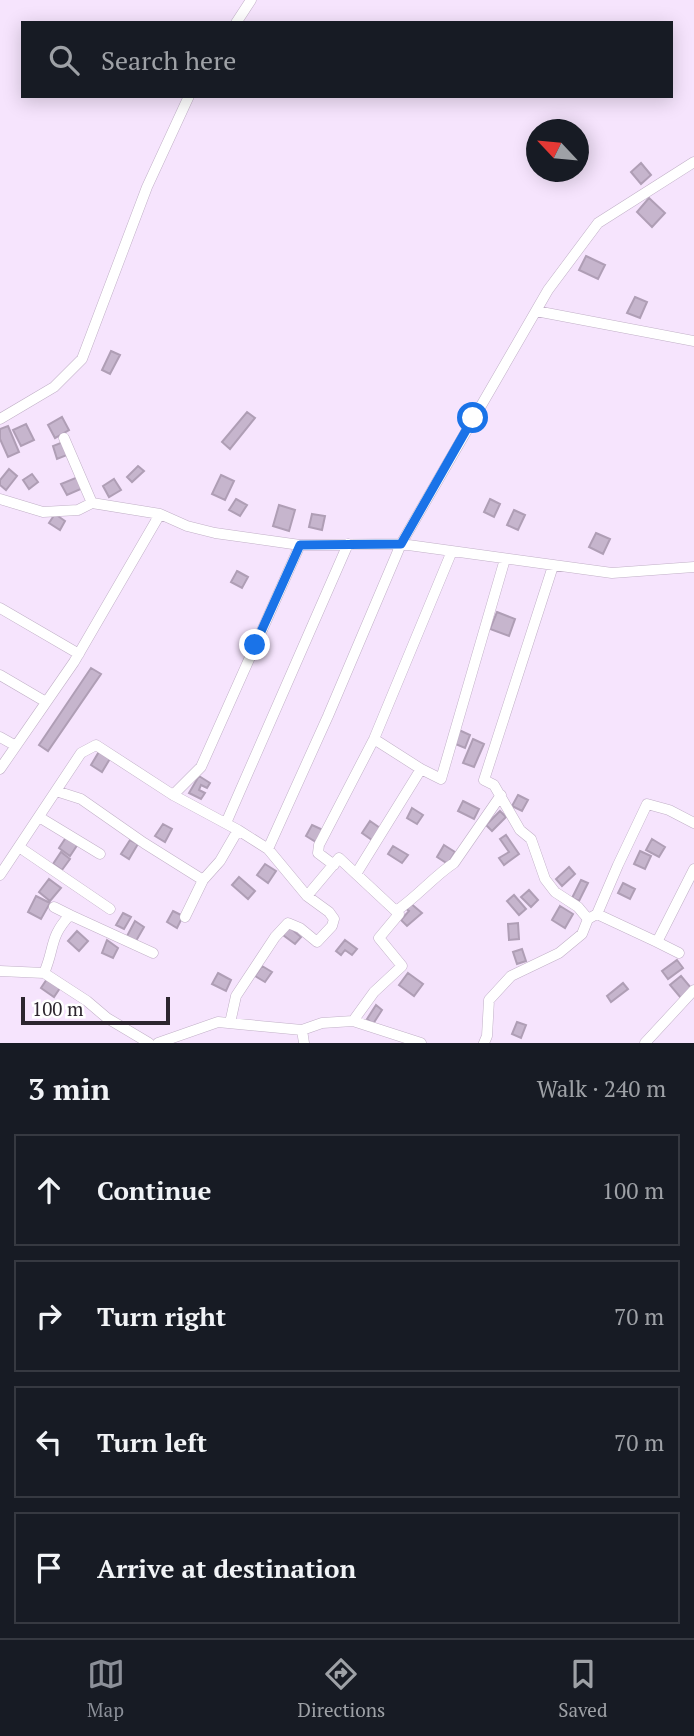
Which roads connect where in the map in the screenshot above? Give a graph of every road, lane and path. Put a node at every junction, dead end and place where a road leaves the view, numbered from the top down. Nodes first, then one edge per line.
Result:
1 (251, 0) edge
2 (237, 21) edge
3 (188, 98) edge
4 (694, 162) edge
5 (536, 311) junction
6 (694, 341) edge
7 (0, 419) edge
8 (64, 438) dead end
9 (0, 499) edge
10 (92, 503) junction
11 (160, 514) junction
12 (348, 544) junction
13 (401, 544) junction
14 (300, 545) junction
15 (452, 551) junction
16 (505, 559) junction
17 (553, 566) junction
18 (694, 567) edge
19 (0, 608) edge
20 (79, 654) junction
21 (0, 675) edge
22 (46, 702) junction
23 (0, 737) edge
24 (374, 739) junction
25 (16, 746) junction
26 (0, 769) edge
27 (421, 769) junction
28 (56, 791) junction
29 (501, 794) junction
30 (173, 795) junction
31 (39, 817) junction
32 (226, 823) junction
33 (694, 823) edge
34 (238, 830) junction
35 (19, 847) junction
36 (268, 849) junction
37 (100, 854) dead end
38 (334, 865) junction
39 (694, 869) edge
40 (356, 874) junction
41 (0, 875) edge
42 (203, 880) junction
43 (307, 896) junction
44 (54, 907) dead end
45 (110, 909) dead end
46 (396, 911) junction
47 (70, 915) junction
48 (593, 916) junction
49 (185, 917) dead end
50 (657, 942) junction
51 (153, 953) dead end
52 (679, 953) dead end
53 (0, 971) edge
54 (44, 974) junction
55 (694, 990) edge
56 (353, 1021) junction
57 (230, 1023) junction
58 (302, 1030) junction
59 (149, 1043) edge
60 (159, 1043) edge
61 (304, 1043) edge
62 (421, 1043) edge
63 (484, 1043) edge
64 (645, 1043) edge

1 - 2 street
3 - 7 street
4 - 5 street
5 - 6 street
5 - 13 street
8 - 10 street
9 - 10 street
10 - 11 street
11 - 14 street
11 - 20 street
12 - 13 street
12 - 14 street
12 - 32 street
13 - 15 street
13 - 36 street
14 - 30 street
15 - 16 street
15 - 24 street
16 - 17 street
16 - 27 street
17 - 18 street
17 - 29 street
19 - 20 street
20 - 22 street
21 - 22 street
22 - 25 street
23 - 25 street
24 - 27 street
24 - 38 street
25 - 26 street
27 - 40 street
28 - 30 street
28 - 31 street
28 - 42 street
29 - 46 street
29 - 48 street
30 - 32 street
31 - 35 street
31 - 37 street
32 - 34 street
33 - 48 street
34 - 36 street
34 - 42 street
35 - 41 street
35 - 45 street
36 - 43 street
38 - 40 street
38 - 43 street
39 - 50 street
40 - 46 street
42 - 49 street
43 - 57 street
44 - 47 street
46 - 56 street
47 - 51 street
47 - 54 street
48 - 50 street
48 - 63 street
50 - 52 street
53 - 54 street
54 - 59 street
55 - 64 street
56 - 58 street
56 - 62 street
57 - 58 street
57 - 60 street
58 - 61 street

